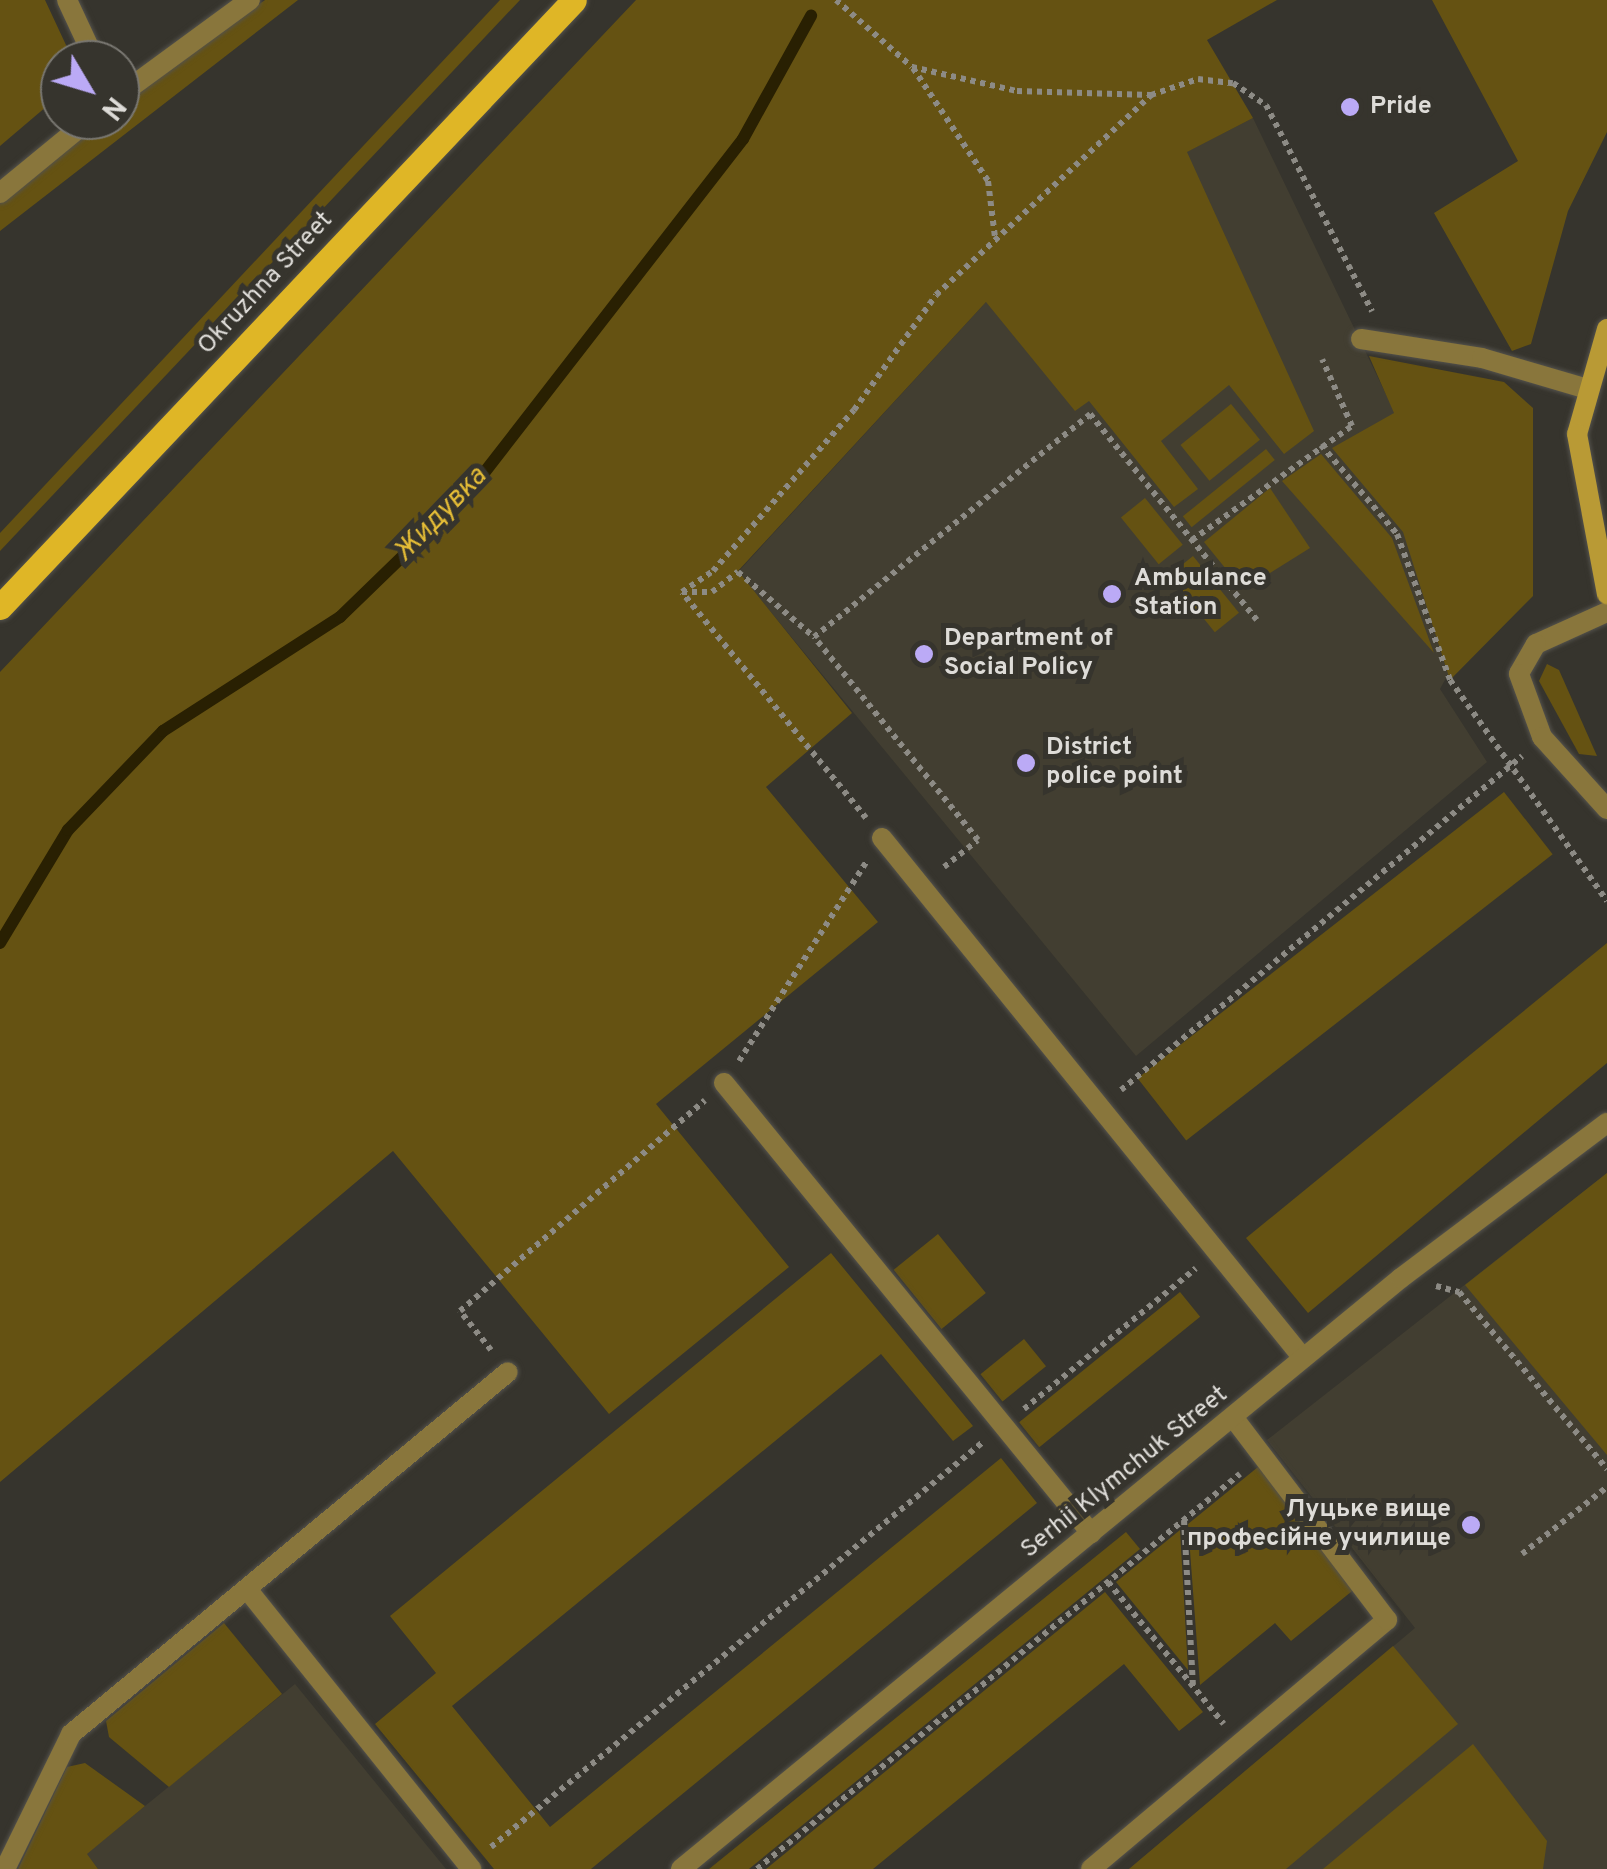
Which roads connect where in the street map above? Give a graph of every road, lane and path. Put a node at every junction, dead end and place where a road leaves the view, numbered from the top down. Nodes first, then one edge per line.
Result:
1 (67, 0) edge
2 (250, 0) edge
3 (574, 0) edge
4 (836, 0) edge
5 (86, 40) edge
6 (912, 67) junction
7 (140, 80) edge
8 (1151, 95) junction
9 (65, 140) edge
10 (0, 193) edge
11 (995, 236) junction
12 (1607, 328) edge
13 (1361, 339) dead end
14 (1389, 343) junction
15 (1322, 358) dead end
16 (1584, 388) junction
17 (1321, 445) junction
18 (1192, 540) junction
19 (682, 592) junction
20 (1607, 594) edge
21 (0, 608) edge
22 (1607, 612) edge
23 (1257, 620) dead end
24 (814, 637) junction
25 (1542, 738) junction
26 (1507, 770) junction
27 (1607, 809) edge
28 (882, 838) junction
29 (920, 886) junction
30 (1607, 901) edge
31 (724, 1083) junction
32 (1101, 1107) junction
33 (1607, 1123) edge
34 (1216, 1251) junction
35 (1401, 1278) junction
36 (1303, 1358) junction
37 (508, 1372) joint
38 (1233, 1417) junction
39 (1003, 1426) junction
40 (1262, 1455) junction
41 (1607, 1468) edge
42 (1607, 1486) edge
43 (1184, 1520) junction
44 (1090, 1533) junction
45 (1522, 1554) dead end
46 (1108, 1582) junction
47 (247, 1589) junction
48 (1193, 1686) junction
49 (1241, 1745) junction
50 (469, 1867) edge
51 (5, 1869) edge
52 (681, 1869) edge
53 (757, 1869) edge
54 (1091, 1869) edge

1 - 5 street
2 - 7 street
3 - 21 main road, Okruzhna Street
4 - 6 path
6 - 8 path
6 - 11 path
8 - 11 path
8 - 14 path
9 - 10 street
11 - 19 path
12 - 16 main road
13 - 14 street
14 - 16 street
15 - 17 path
16 - 20 main road
17 - 18 path
17 - 26 path
18 - 23 path
18 - 24 path
19 - 24 path
19 - 28 path
22 - 25 street
24 - 29 path
25 - 26 path
25 - 27 street
26 - 30 path
26 - 32 path
28 - 29 street
28 - 31 path
29 - 32 street
31 - 37 path
31 - 39 street
32 - 34 street
33 - 35 street, Serhii Klymchuk Street
34 - 36 street
34 - 39 path
35 - 36 street, Serhii Klymchuk Street
35 - 41 path
36 - 38 street, Serhii Klymchuk Street
37 - 47 street
38 - 40 street
38 - 44 street, Serhii Klymchuk Street
39 - 44 street
39 - 50 path
40 - 43 path
40 - 49 street
42 - 45 path
43 - 46 path
43 - 48 path
44 - 52 street, Serhii Klymchuk Street
46 - 48 path
46 - 53 path
47 - 50 street
47 - 51 street
48 - 49 path
49 - 54 street

